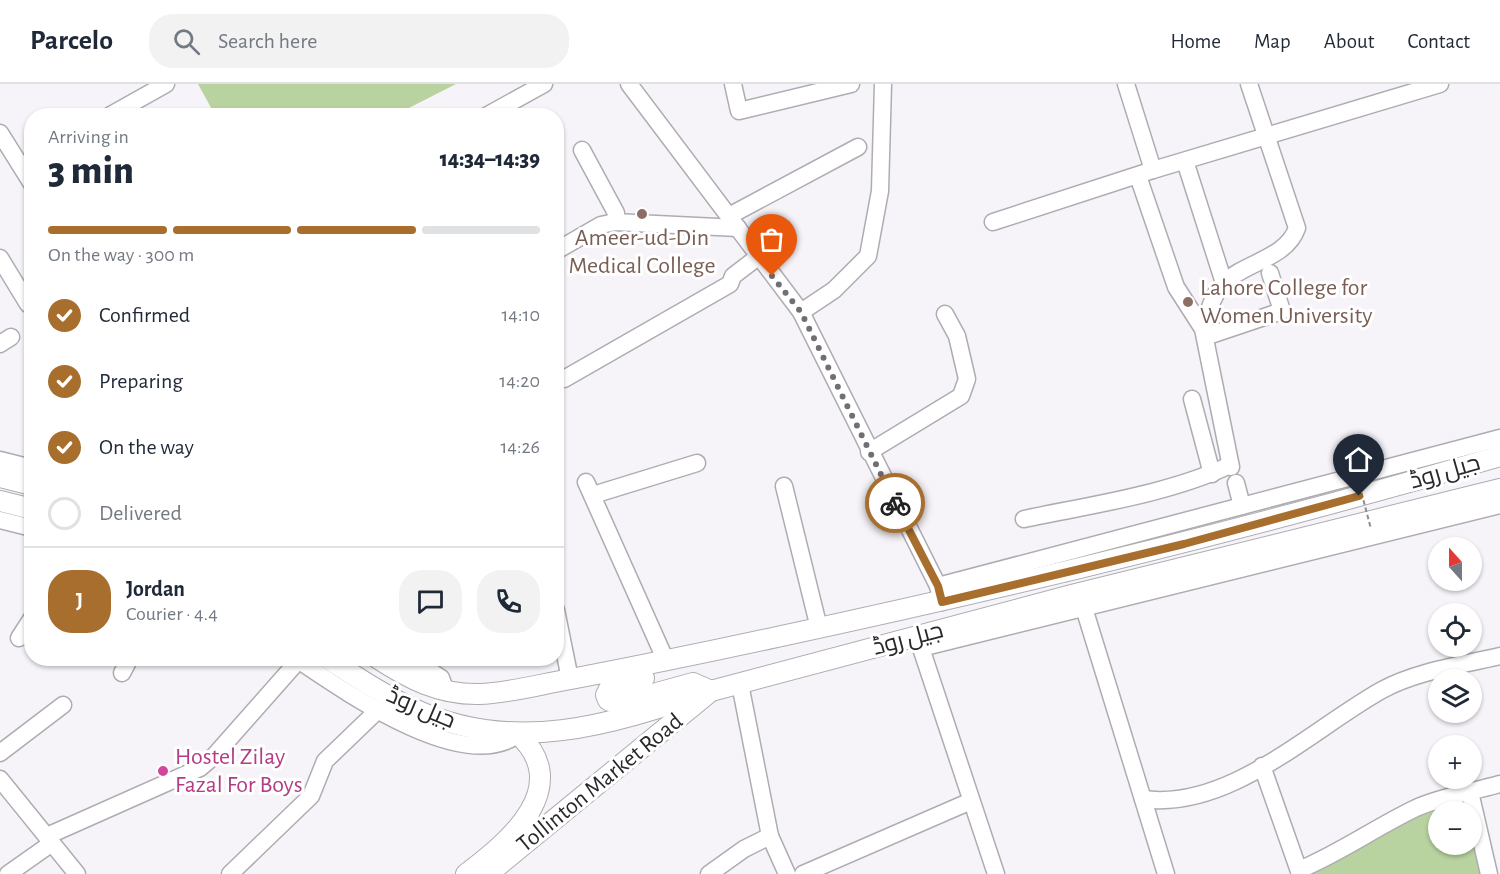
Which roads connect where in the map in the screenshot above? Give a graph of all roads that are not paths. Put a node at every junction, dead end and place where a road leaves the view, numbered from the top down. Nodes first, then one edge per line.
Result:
1 (166, 84) edge
2 (544, 84) edge
3 (629, 84) edge
4 (733, 84) edge
5 (851, 84) edge
6 (883, 84) edge
7 (1126, 84) edge
8 (1249, 84) edge
9 (1440, 84) edge
10 (123, 108) edge
11 (500, 108) edge
12 (0, 133) edge
13 (1267, 137) junction
14 (858, 147) dead end
15 (582, 150) dead end
16 (24, 160) edge
17 (1185, 161) junction
18 (1146, 173) junction
19 (615, 222) junction
20 (733, 222) junction
21 (993, 222) dead end
22 (564, 246) edge
23 (758, 257) junction
24 (0, 258) edge
25 (1270, 273) dead end
26 (1224, 283) junction
27 (24, 297) edge
28 (801, 312) junction
29 (945, 314) dead end
30 (1204, 333) junction
31 (564, 379) edge
32 (1192, 399) dead end
33 (1500, 438) edge
34 (869, 452) junction
35 (1500, 456) edge
36 (0, 460) edge
37 (697, 463) dead end
38 (24, 466) edge
39 (1232, 472) junction
40 (1212, 474) junction
41 (0, 477) edge
42 (24, 483) edge
43 (784, 486) dead end
44 (1311, 488) junction
45 (1500, 489) edge
46 (0, 501) edge
47 (1500, 505) edge
48 (1242, 506) junction
49 (24, 507) edge
50 (1317, 508) junction
51 (1024, 519) dead end
52 (0, 520) edge
53 (24, 526) edge
54 (940, 594) junction
55 (1084, 608) junction
56 (819, 628) junction
57 (24, 630) edge
58 (19, 638) dead end
59 (919, 642) junction
60 (731, 647) junction
61 (564, 649) edge
62 (1500, 656) edge
63 (666, 661) junction
64 (126, 666) edge
65 (291, 666) edge
66 (306, 666) edge
67 (340, 666) edge
68 (390, 666) edge
69 (422, 666) edge
70 (122, 673) dead end
71 (570, 679) junction
72 (740, 684) junction
73 (711, 691) junction
74 (446, 692) junction
75 (63, 705) dead end
76 (377, 711) junction
77 (518, 734) junction
78 (0, 753) edge
79 (1262, 766) junction
80 (0, 779) edge
81 (1500, 784) edge
82 (1470, 792) junction
83 (1143, 799) junction
84 (971, 801) junction
85 (770, 836) junction
86 (50, 840) junction
87 (1299, 872) edge
88 (8, 874) edge
89 (77, 874) edge
90 (230, 874) edge
91 (466, 874) edge
92 (488, 874) edge
93 (709, 874) edge
94 (787, 874) edge
95 (803, 874) edge
96 (996, 874) edge
97 (1166, 874) edge
98 (1489, 874) edge

1 - 10 street
2 - 11 street
3 - 20 street
4 - 5 street
6 - 28 street
7 - 18 street
8 - 13 street
9 - 13 street
12 - 16 street
13 - 17 street
13 - 26 street
14 - 20 street
15 - 19 street
17 - 18 street
17 - 26 street
18 - 21 street
18 - 30 street
19 - 20 street
19 - 22 street
20 - 23 street
23 - 28 street
23 - 31 street
24 - 27 street
25 - 30 street
26 - 30 street
28 - 34 street
29 - 34 street
30 - 39 street
32 - 40 street
33 - 44 street
34 - 54 street
35 - 50 main road, جیل روڈ
36 - 38 street
37 - 63 street
39 - 40 street
39 - 48 street
40 - 51 street
41 - 42 main road
43 - 56 street
44 - 48 street
44 - 50 street
45 - 59 main road, جیل روڈ
46 - 49 main road
47 - 55 street
48 - 54 street
50 - 54 main road, جیل روڈ
52 - 53 street
54 - 56 main road, جیل روڈ
55 - 59 street
55 - 83 street
56 - 60 main road, جیل روڈ
57 - 58 street
59 - 72 main road, جیل روڈ
59 - 84 street
60 - 63 main road, جیل روڈ
60 - 73 main road
61 - 71 street
62 - 79 street
63 - 71 main road, جیل روڈ
64 - 70 street
65 - 86 street
66 - 76 street
67 - 77 main road, جیل روڈ
68 - 74 main road, جیل روڈ
69 - 74 street
71 - 74 main road, جیل روڈ
72 - 73 main road, جیل روڈ
72 - 85 street
73 - 77 main road, جیل روڈ
73 - 92 main road, Tollinton Market Road
75 - 78 street
76 - 77 street
76 - 90 street
77 - 91 main road, Tollinton Market Road
79 - 83 street
79 - 87 street
80 - 86 street
81 - 82 street
82 - 87 street
82 - 98 street
83 - 97 street
84 - 95 street
84 - 96 street
85 - 93 street
85 - 94 street
86 - 88 street
86 - 89 street

